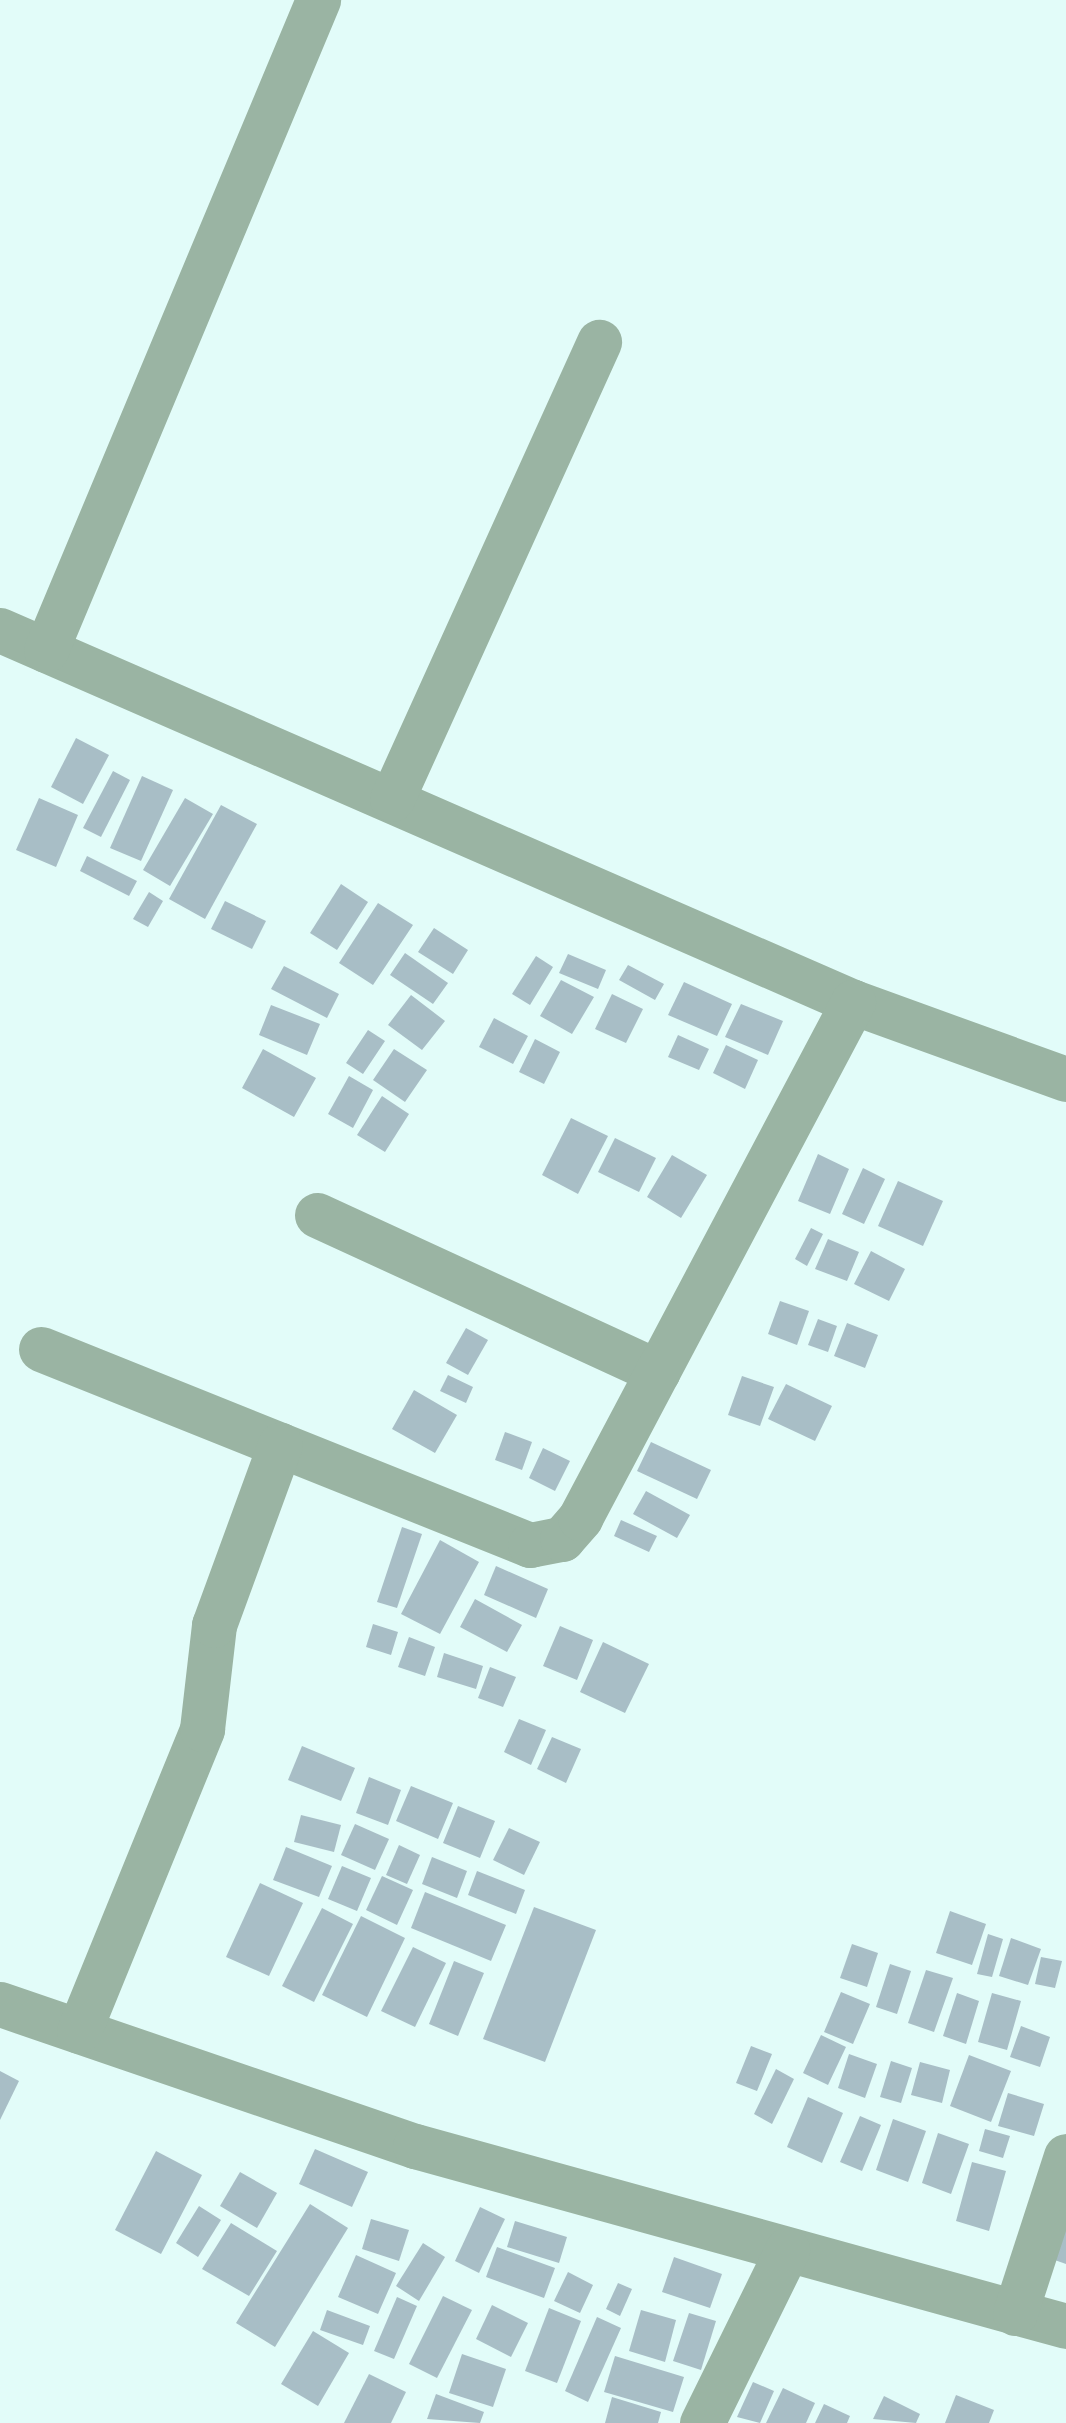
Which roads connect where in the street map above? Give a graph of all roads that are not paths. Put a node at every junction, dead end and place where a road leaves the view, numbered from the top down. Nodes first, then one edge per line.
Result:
1 (318, 0) edge
2 (598, 342) dead end
3 (0, 630) edge
4 (46, 650) junction
5 (392, 799) junction
6 (853, 1002) junction
7 (1066, 1079) edge
8 (317, 1216) dead end
9 (40, 1349) dead end
10 (658, 1372) junction
11 (280, 1445) junction
12 (0, 2004) edge
13 (79, 2031) junction
14 (1066, 2156) edge
15 (787, 2250) junction
16 (1015, 2313) junction
17 (1066, 2326) edge
18 (702, 2423) edge

1 - 4 street
2 - 5 street
3 - 4 street
4 - 5 street
5 - 6 street
6 - 7 street
6 - 10 street
8 - 10 street
9 - 11 street
10 - 11 street
11 - 13 street
12 - 13 street
13 - 15 street
14 - 16 street
15 - 16 street
15 - 18 street
16 - 17 street

